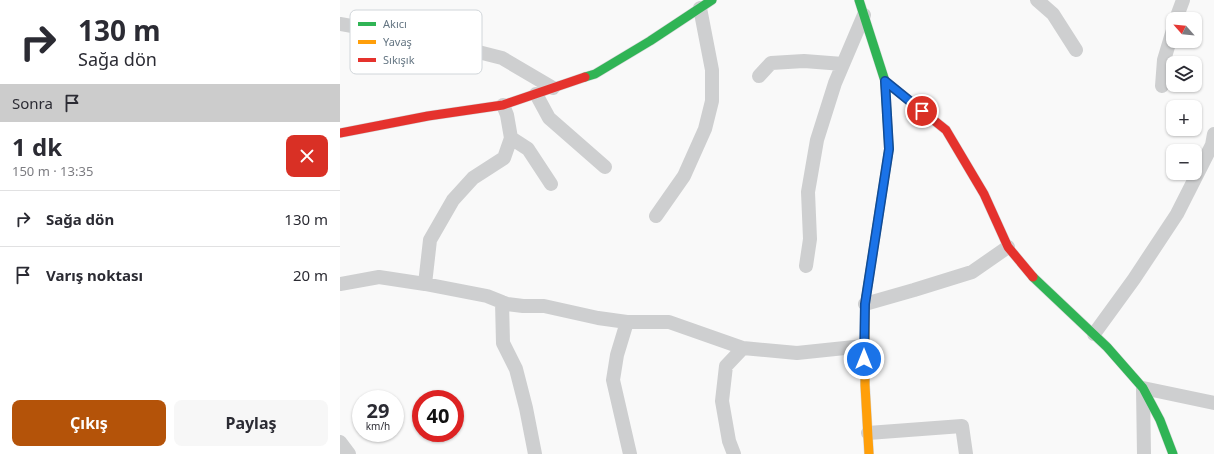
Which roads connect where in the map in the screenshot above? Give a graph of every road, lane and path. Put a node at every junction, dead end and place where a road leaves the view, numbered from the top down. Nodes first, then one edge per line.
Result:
1 (712, 0) edge
2 (859, 0) edge
3 (1037, 0) edge
4 (1183, 0) edge
5 (700, 8) junction
6 (1179, 12) edge
7 (864, 15) junction
8 (340, 24) edge
9 (350, 26) edge
10 (1168, 48) edge
11 (1076, 50) dead end
12 (482, 53) edge
13 (843, 64) junction
14 (759, 76) dead end
15 (885, 81) junction
16 (1162, 86) dead end
17 (553, 88) junction
18 (536, 94) junction
19 (504, 105) junction
20 (340, 133) edge
21 (1214, 134) edge
22 (511, 138) junction
23 (605, 167) dead end
24 (551, 184) dead end
25 (656, 216) dead end
26 (1008, 247) junction
27 (806, 266) dead end
28 (340, 284) edge
29 (425, 284) junction
30 (502, 302) junction
31 (865, 304) junction
32 (626, 322) junction
33 (1094, 334) junction
34 (864, 346) junction
35 (744, 348) junction
36 (1143, 388) junction
37 (1214, 402) edge
38 (868, 433) junction
39 (340, 442) edge
40 (349, 454) edge
41 (535, 454) edge
42 (630, 454) edge
43 (734, 454) edge
44 (868, 454) edge
45 (966, 454) edge
46 (1144, 454) edge
47 (1173, 454) edge

1 - 5 street
2 - 7 street
3 - 11 street
4 - 6 street
5 - 17 street
5 - 25 street
7 - 13 street
7 - 15 street
8 - 9 street
10 - 16 street
12 - 17 street
13 - 14 street
13 - 27 street
15 - 26 street
15 - 31 street
17 - 18 street
18 - 19 street
18 - 23 street
19 - 20 street
19 - 22 street
21 - 33 street
22 - 24 street
22 - 29 street
26 - 31 street
26 - 33 street
28 - 29 street
29 - 30 street
30 - 32 street
30 - 41 street
31 - 34 street
32 - 35 street
32 - 42 street
33 - 36 street
34 - 35 street
34 - 38 street
35 - 43 street
36 - 37 street
36 - 46 street
36 - 47 street
38 - 44 street
38 - 45 street
39 - 40 street

